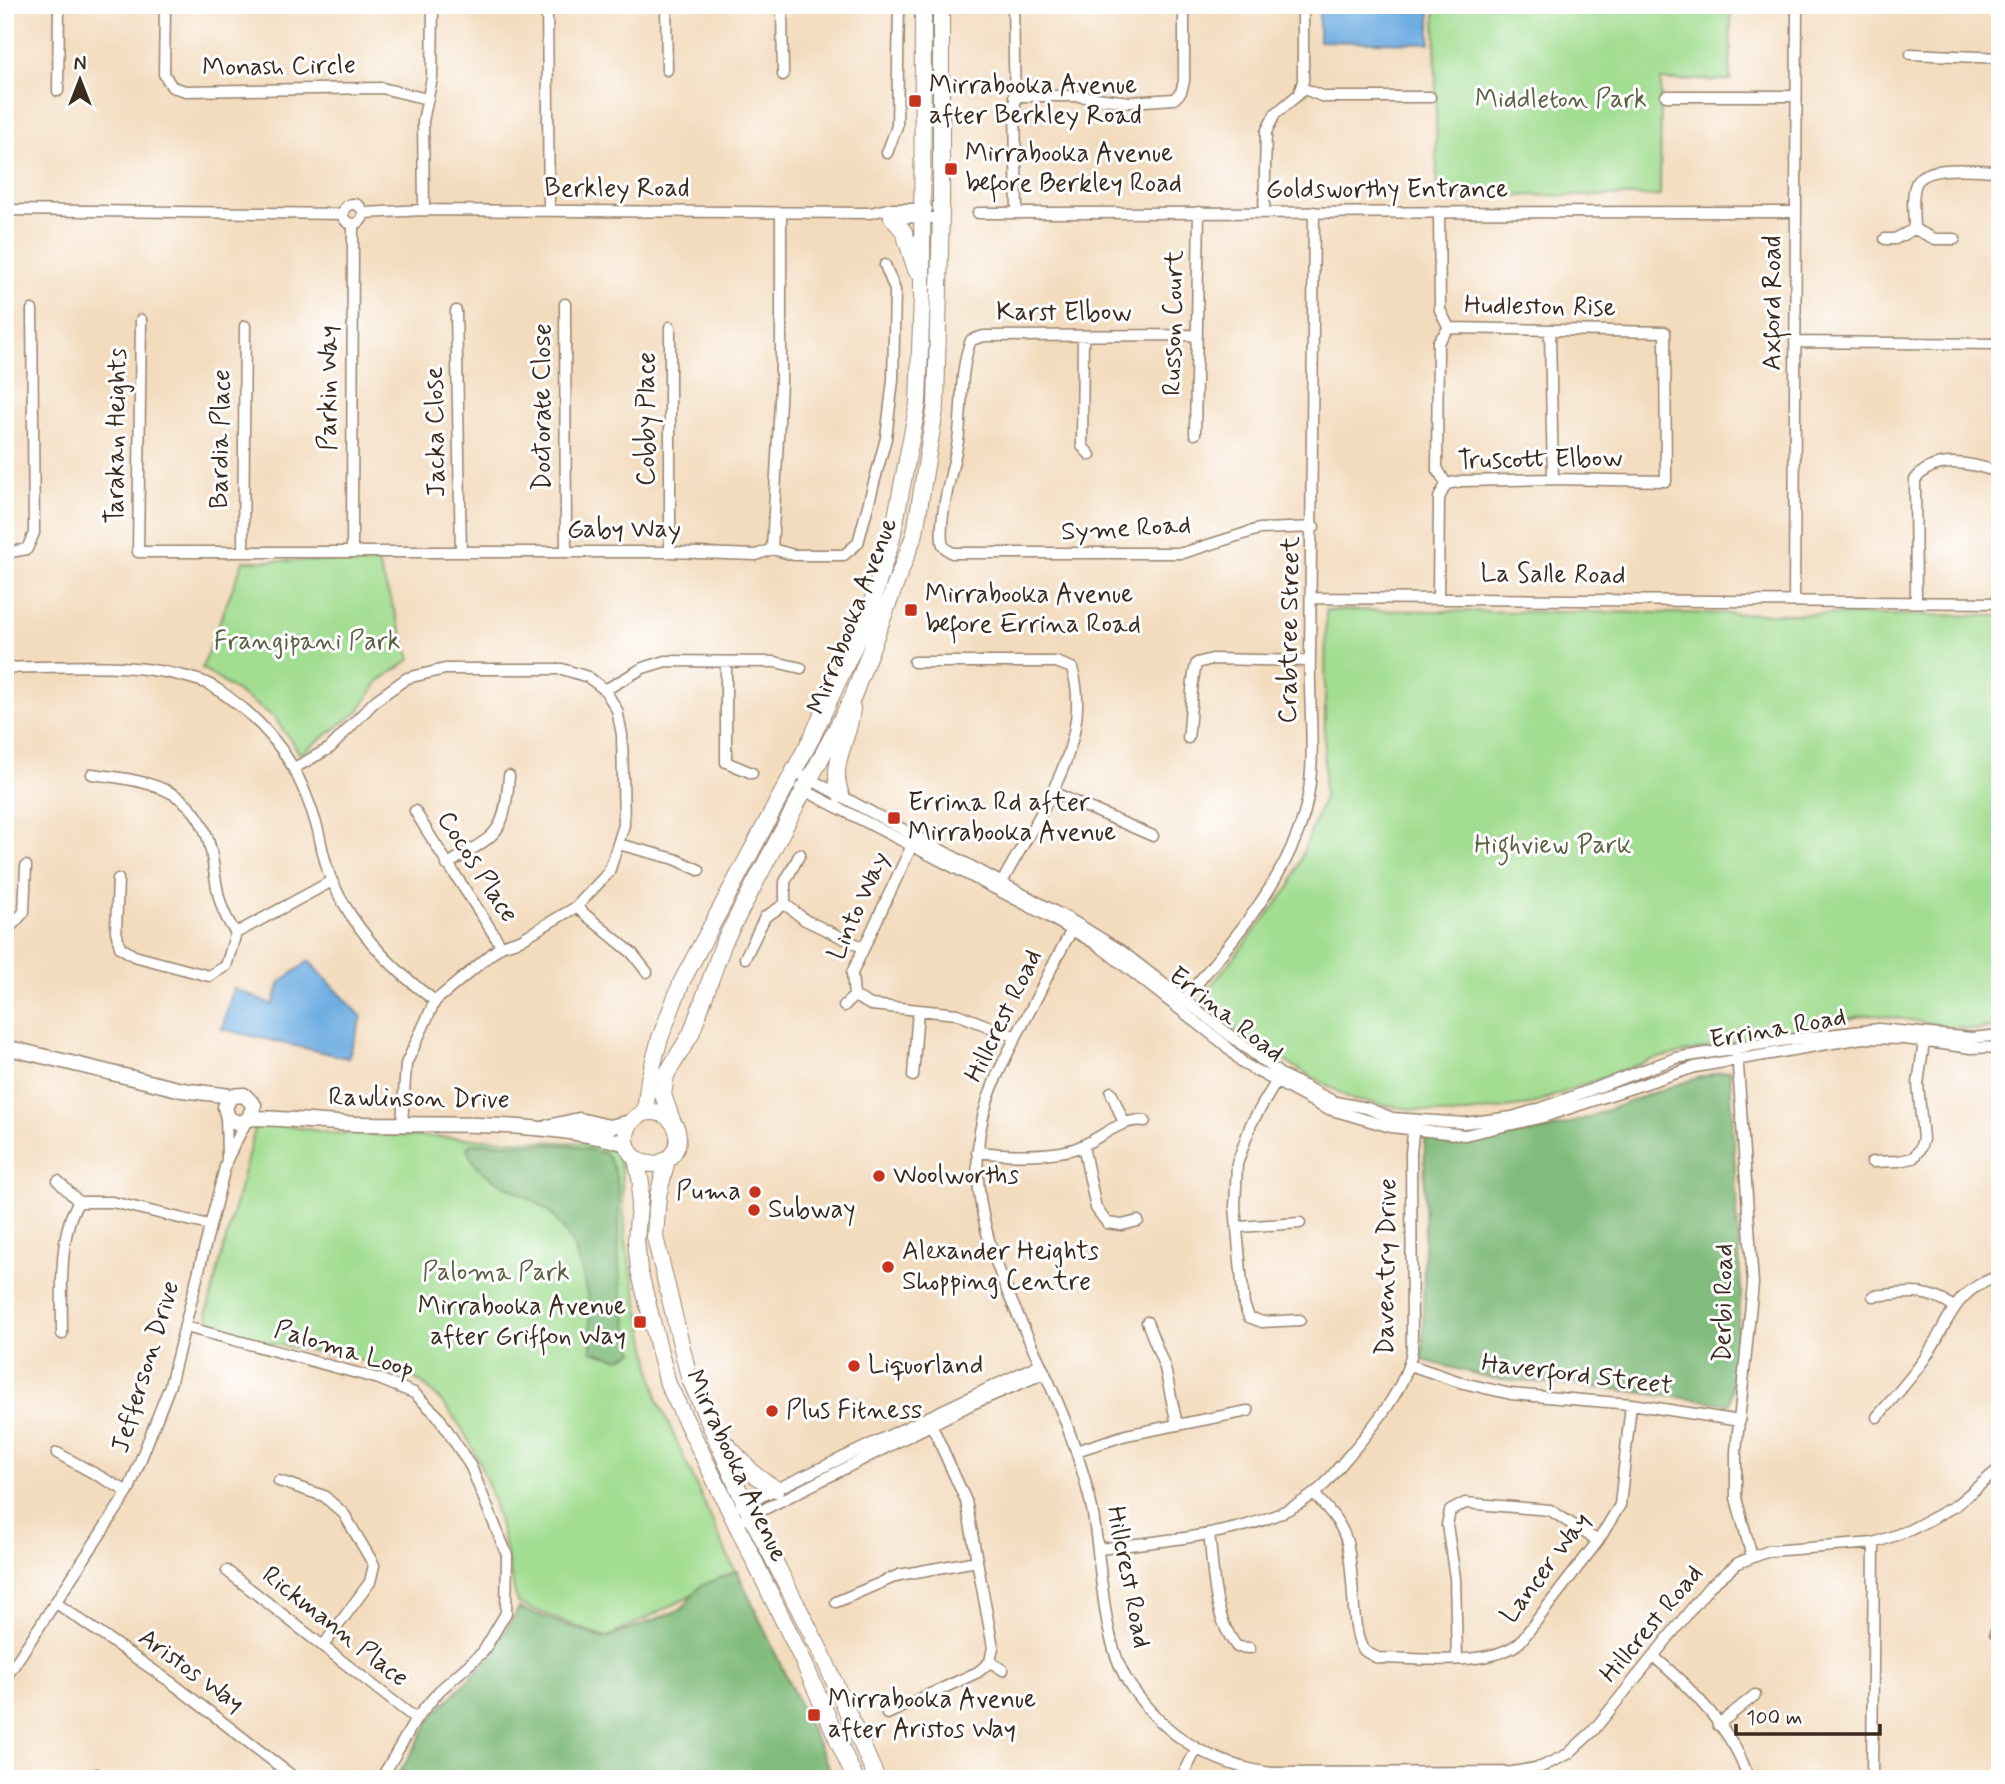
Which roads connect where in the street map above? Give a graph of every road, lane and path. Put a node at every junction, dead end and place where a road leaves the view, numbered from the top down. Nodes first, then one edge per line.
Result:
1 (60, 5) edge
2 (165, 5) edge
3 (433, 5) edge
4 (547, 5) edge
5 (666, 5) edge
6 (782, 5) edge
7 (899, 5) edge
8 (923, 5) edge
9 (941, 5) edge
10 (1013, 5) edge
11 (1184, 5) edge
12 (1303, 5) edge
13 (1797, 5) edge
14 (1911, 54) dead end
15 (2000, 58) edge
16 (667, 70) dead end
17 (783, 75) dead end
18 (1302, 88) junction
19 (58, 91) dead end
20 (1014, 96) junction
21 (1666, 96) dead end
22 (1796, 96) junction
23 (1430, 97) dead end
24 (427, 99) junction
25 (887, 153) dead end
26 (2000, 171) edge
27 (5, 210) edge
28 (424, 210) junction
29 (549, 211) junction
30 (870, 212) junction
31 (1017, 212) junction
32 (1199, 212) junction
33 (1264, 212) junction
34 (1314, 212) junction
35 (1439, 212) junction
36 (1796, 212) junction
37 (363, 213) junction
38 (781, 213) junction
39 (922, 213) junction
40 (978, 213) dead end
41 (343, 214) junction
42 (941, 214) junction
43 (892, 217) junction
44 (353, 224) junction
45 (1914, 229) junction
46 (1885, 239) dead end
47 (1955, 239) dead end
48 (885, 265) dead end
49 (922, 297) junction
50 (565, 304) dead end
51 (32, 310) dead end
52 (456, 311) dead end
53 (141, 320) dead end
54 (245, 326) dead end
55 (670, 327) dead end
56 (1449, 328) junction
57 (1550, 332) junction
58 (1195, 335) junction
59 (1083, 336) junction
60 (1795, 342) junction
61 (2000, 344) edge
62 (1195, 434) dead end
63 (1090, 455) dead end
64 (2000, 473) edge
65 (1553, 479) junction
66 (1666, 481) joint
67 (1446, 484) junction
68 (1314, 527) junction
69 (942, 542) joint
70 (772, 549) junction
71 (138, 552) joint
72 (243, 552) junction
73 (352, 552) junction
74 (461, 552) junction
75 (566, 552) junction
76 (670, 552) junction
77 (5, 553) edge
78 (1437, 596) junction
79 (1311, 598) junction
80 (1794, 601) junction
81 (1916, 602) junction
82 (2000, 603) edge
83 (1309, 661) junction
84 (914, 662) dead end
85 (726, 663) junction
86 (5, 668) edge
87 (802, 668) dead end
88 (605, 691) junction
89 (852, 699) junction
90 (1188, 738) dead end
91 (296, 767) junction
92 (92, 774) dead end
93 (752, 774) dead end
94 (509, 776) dead end
95 (792, 777) junction
96 (809, 785) junction
97 (1050, 791) junction
98 (841, 795) junction
99 (415, 811) dead end
100 (1153, 836) dead end
101 (914, 841) junction
102 (618, 844) junction
103 (800, 854) dead end
104 (446, 865) junction
105 (26, 866) dead end
106 (699, 870) dead end
107 (118, 879) dead end
108 (332, 881) junction
109 (1000, 886) junction
110 (785, 904) junction
111 (576, 907) junction
112 (5, 925) edge
113 (1074, 927) junction
114 (236, 933) junction
115 (501, 946) junction
116 (864, 947) junction
117 (745, 958) dead end
118 (647, 972) dead end
119 (854, 996) junction
120 (435, 1002) junction
121 (1181, 1004) junction
122 (844, 1006) dead end
123 (918, 1010) junction
124 (2000, 1035) edge
125 (1016, 1037) junction
126 (1924, 1037) junction
127 (5, 1047) edge
128 (2000, 1047) edge
129 (1738, 1053) junction
130 (913, 1076) dead end
131 (1278, 1078) junction
132 (182, 1090) junction
133 (1111, 1092) dead end
134 (231, 1096) junction
135 (253, 1102) junction
136 (226, 1114) junction
137 (638, 1117) junction
138 (290, 1118) junction
139 (248, 1120) junction
140 (672, 1120) junction
141 (1145, 1121) dead end
142 (1124, 1123) junction
143 (402, 1124) junction
144 (1414, 1125) junction
145 (547, 1127) junction
146 (627, 1144) junction
147 (1083, 1146) junction
148 (977, 1153) junction
149 (636, 1158) junction
150 (227, 1159) junction
151 (667, 1160) junction
152 (1872, 1162) dead end
153 (58, 1181) dead end
154 (79, 1202) junction
155 (1138, 1221) dead end
156 (1300, 1223) dead end
157 (209, 1225) junction
158 (1238, 1227) junction
159 (2000, 1276) edge
160 (1873, 1296) dead end
161 (1954, 1307) junction
162 (1300, 1320) dead end
163 (1147, 1322) dead end
164 (186, 1327) junction
165 (62, 1334) dead end
166 (1410, 1365) junction
167 (1042, 1368) junction
168 (1631, 1404) junction
169 (1248, 1411) dead end
170 (1877, 1417) dead end
171 (930, 1421) junction
172 (1740, 1421) junction
173 (709, 1422) junction
174 (1177, 1426) junction
175 (1076, 1451) junction
176 (57, 1454) dead end
177 (2000, 1468) edge
178 (279, 1481) dead end
179 (776, 1489) junction
180 (128, 1492) junction
181 (1315, 1495) junction
182 (748, 1510) junction
183 (732, 1518) junction
184 (1209, 1533) junction
185 (1598, 1541) junction
186 (1874, 1543) junction
187 (1100, 1549) junction
188 (1752, 1557) junction
189 (977, 1561) junction
190 (227, 1571) dead end
191 (836, 1602) dead end
192 (56, 1603) junction
193 (323, 1646) junction
194 (1251, 1648) dead end
195 (1653, 1656) junction
196 (1457, 1658) junction
197 (990, 1662) junction
198 (1003, 1670) dead end
199 (5, 1679) edge
200 (1755, 1695) dead end
201 (887, 1714) dead end
202 (416, 1719) junction
203 (1718, 1725) junction
204 (1195, 1750) junction
205 (2000, 1774) edge
206 (1497, 1776) edge
207 (296, 1779) edge
208 (381, 1779) edge
209 (855, 1779) edge
210 (877, 1779) edge
211 (1181, 1779) edge
212 (1748, 1779) edge
213 (1872, 1779) edge
214 (1993, 1779) edge

1 - 19 street
2 - 24 street, Monash Circle
3 - 24 street
4 - 29 street
5 - 16 street
6 - 17 street
7 - 25 street
8 - 39 main road, Mirrabooka Avenue
9 - 42 main road, Mirrabooka Avenue
10 - 20 street
11 - 20 street
12 - 18 street
13 - 22 street, Axford Road
14 - 15 street
18 - 23 street
18 - 33 street
20 - 31 street
21 - 22 street
22 - 36 street, Axford Road
24 - 28 street
26 - 45 street
27 - 41 street
28 - 29 street, Berkley Road
28 - 37 street, Berkley Road
29 - 38 street, Berkley Road
30 - 38 street, Berkley Road
30 - 39 street, Berkley Road
30 - 43 street, Berkley Road
31 - 32 street, Goldsworthy Entrance
31 - 40 street, Goldsworthy Entrance
32 - 33 street, Goldsworthy Entrance
32 - 58 street, Russon Court
33 - 34 street, Goldsworthy Entrance
34 - 35 street, Goldsworthy Entrance
34 - 68 street, Crabtree Street
35 - 36 street, Goldsworthy Entrance
35 - 56 street, Hudleston Rise
36 - 60 street, Axford Road
37 - 41 street
37 - 44 street
38 - 70 street
39 - 42 street, Berkley Road
39 - 43 street, Berkley Road
39 - 49 main road, Mirrabooka Avenue
41 - 44 street
42 - 89 main road, Mirrabooka Avenue
43 - 49 main road
44 - 73 street, Parkin Way
45 - 46 street
45 - 47 street
48 - 70 street, Gaby Way
49 - 95 main road, Mirrabooka Avenue
50 - 75 street, Doctorate Close
51 - 77 street
52 - 74 street, Jacka Close
53 - 71 street, Tarakan Heights
54 - 72 street, Bardia Place
55 - 76 street, Cobby Place
56 - 57 street, Hudleston Rise
56 - 67 street
57 - 65 street
57 - 66 street, Hudleston Rise
58 - 59 street, Karst Elbow
58 - 62 street, Russon Court
59 - 63 street
59 - 69 street, Karst Elbow
60 - 61 street
60 - 80 street, Axford Road
64 - 81 street
65 - 66 street, Truscott Elbow
65 - 67 street, Truscott Elbow
67 - 78 street, Truscott Elbow
68 - 69 street, Syme Road
68 - 79 street, Crabtree Street
70 - 76 street, Gaby Way
71 - 72 street, Gaby Way
72 - 73 street, Gaby Way
73 - 74 street, Gaby Way
74 - 75 street, Gaby Way
75 - 76 street, Gaby Way
78 - 79 street, La Salle Road
78 - 80 street, La Salle Road
79 - 83 street, Crabtree Street
80 - 81 street, La Salle Road
81 - 82 street, La Salle Road
83 - 90 street
83 - 121 street, Crabtree Street
84 - 97 street
85 - 87 street
85 - 88 street
85 - 93 street
86 - 91 street
88 - 91 street
88 - 102 street
89 - 96 main road, Mirrabooka Avenue
89 - 98 main road
91 - 108 street
92 - 114 street
94 - 104 street
95 - 96 street, Errina Road
95 - 137 main road, Mirrabooka Avenue
96 - 98 street, Errina Road
96 - 101 street, Errina Road
96 - 140 main road, Mirrabooka Avenue
97 - 100 street
97 - 109 street
98 - 101 street, Errina Road
99 - 104 street, Cocos Place
101 - 109 street, Errina Road
101 - 116 street, Linto Way
102 - 106 street
102 - 111 street
103 - 110 street
104 - 115 street, Cocos Place
105 - 112 street
107 - 114 street
108 - 114 street
108 - 120 street
109 - 113 street, Errina Road
110 - 116 street
110 - 117 street
111 - 115 street
111 - 118 street
113 - 121 street, Errina Road
113 - 125 street, Hillcrest Road
115 - 120 street
116 - 119 street, Linto Way
119 - 122 street, Linto Way
119 - 123 street, Linto Way
120 - 143 street
121 - 131 street, Errina Road
123 - 125 street, Linto Way
123 - 130 street
124 - 126 street, Errina Road
125 - 148 street, Hillcrest Road
126 - 128 street, Errina Road
126 - 129 street, Errina Road
126 - 152 street
127 - 132 street, Rawlinson Drive
129 - 144 street, Errina Road
129 - 172 street, Derbi Road
131 - 144 street, Errina Road
131 - 158 street
132 - 134 street, Rawlinson Drive
132 - 136 street, Rawlinson Drive
133 - 142 street
134 - 135 street, Rawlinson Drive
134 - 136 street
135 - 138 street, Rawlinson Drive
135 - 139 street
136 - 139 street, Rawlinson Drive
136 - 150 street, Jefferson Drive
137 - 140 main road
137 - 145 street, Rawlinson Drive
137 - 146 main road, Mirrabooka Avenue
138 - 139 street, Rawlinson Drive
138 - 143 street, Rawlinson Drive
139 - 150 street, Jefferson Drive
140 - 151 main road, Mirrabooka Avenue
141 - 142 street
142 - 147 street
143 - 145 street, Rawlinson Drive
144 - 166 street, Daventry Drive
145 - 146 street, Rawlinson Drive
146 - 149 main road, Mirrabooka Avenue
147 - 148 street
147 - 155 street
148 - 167 street, Hillcrest Road
149 - 151 main road
149 - 183 main road, Mirrabooka Avenue
150 - 157 street, Jefferson Drive
151 - 173 main road, Mirrabooka Avenue
153 - 154 street
154 - 157 street
154 - 165 street
156 - 158 street
157 - 164 street, Jefferson Drive
158 - 162 street
159 - 161 street
160 - 161 street
161 - 170 street
163 - 174 street
164 - 180 street, Jefferson Drive
164 - 202 street, Paloma Loop
166 - 168 street, Haverford Street
166 - 181 street, Daventry Drive
167 - 171 street
167 - 175 street, Hillcrest Road
168 - 172 street, Haverford Street
168 - 185 street, Lancer Way
169 - 174 street
171 - 179 street
171 - 182 street
171 - 189 street
172 - 188 street, Derbi Road
173 - 179 main road
173 - 182 main road, Mirrabooka Avenue
174 - 175 street
175 - 187 street, Hillcrest Road
176 - 180 street
177 - 186 street, Hillcrest Road
178 - 193 street
179 - 182 street
180 - 192 street, Jefferson Drive
181 - 184 street, Daventry Drive
181 - 196 street, Lancer Way
182 - 183 street
182 - 210 main road, Mirrabooka Avenue
183 - 209 main road, Mirrabooka Avenue
184 - 187 street, Daventry Drive
184 - 194 street
185 - 196 street, Lancer Way
185 - 196 street
186 - 188 street, Hillcrest Road
186 - 213 street
187 - 204 street, Hillcrest Road
188 - 195 street, Hillcrest Road
189 - 191 street
189 - 197 street
190 - 193 street, Rickmann Place
192 - 199 street, Jefferson Drive
192 - 207 street, Aristos Way
193 - 202 street, Rickmann Place
195 - 203 street
195 - 206 street, Hillcrest Road
197 - 198 street
197 - 201 street
200 - 203 street
202 - 208 street, Paloma Loop
203 - 212 street
204 - 206 street, Hillcrest Road
204 - 211 street
205 - 214 street

